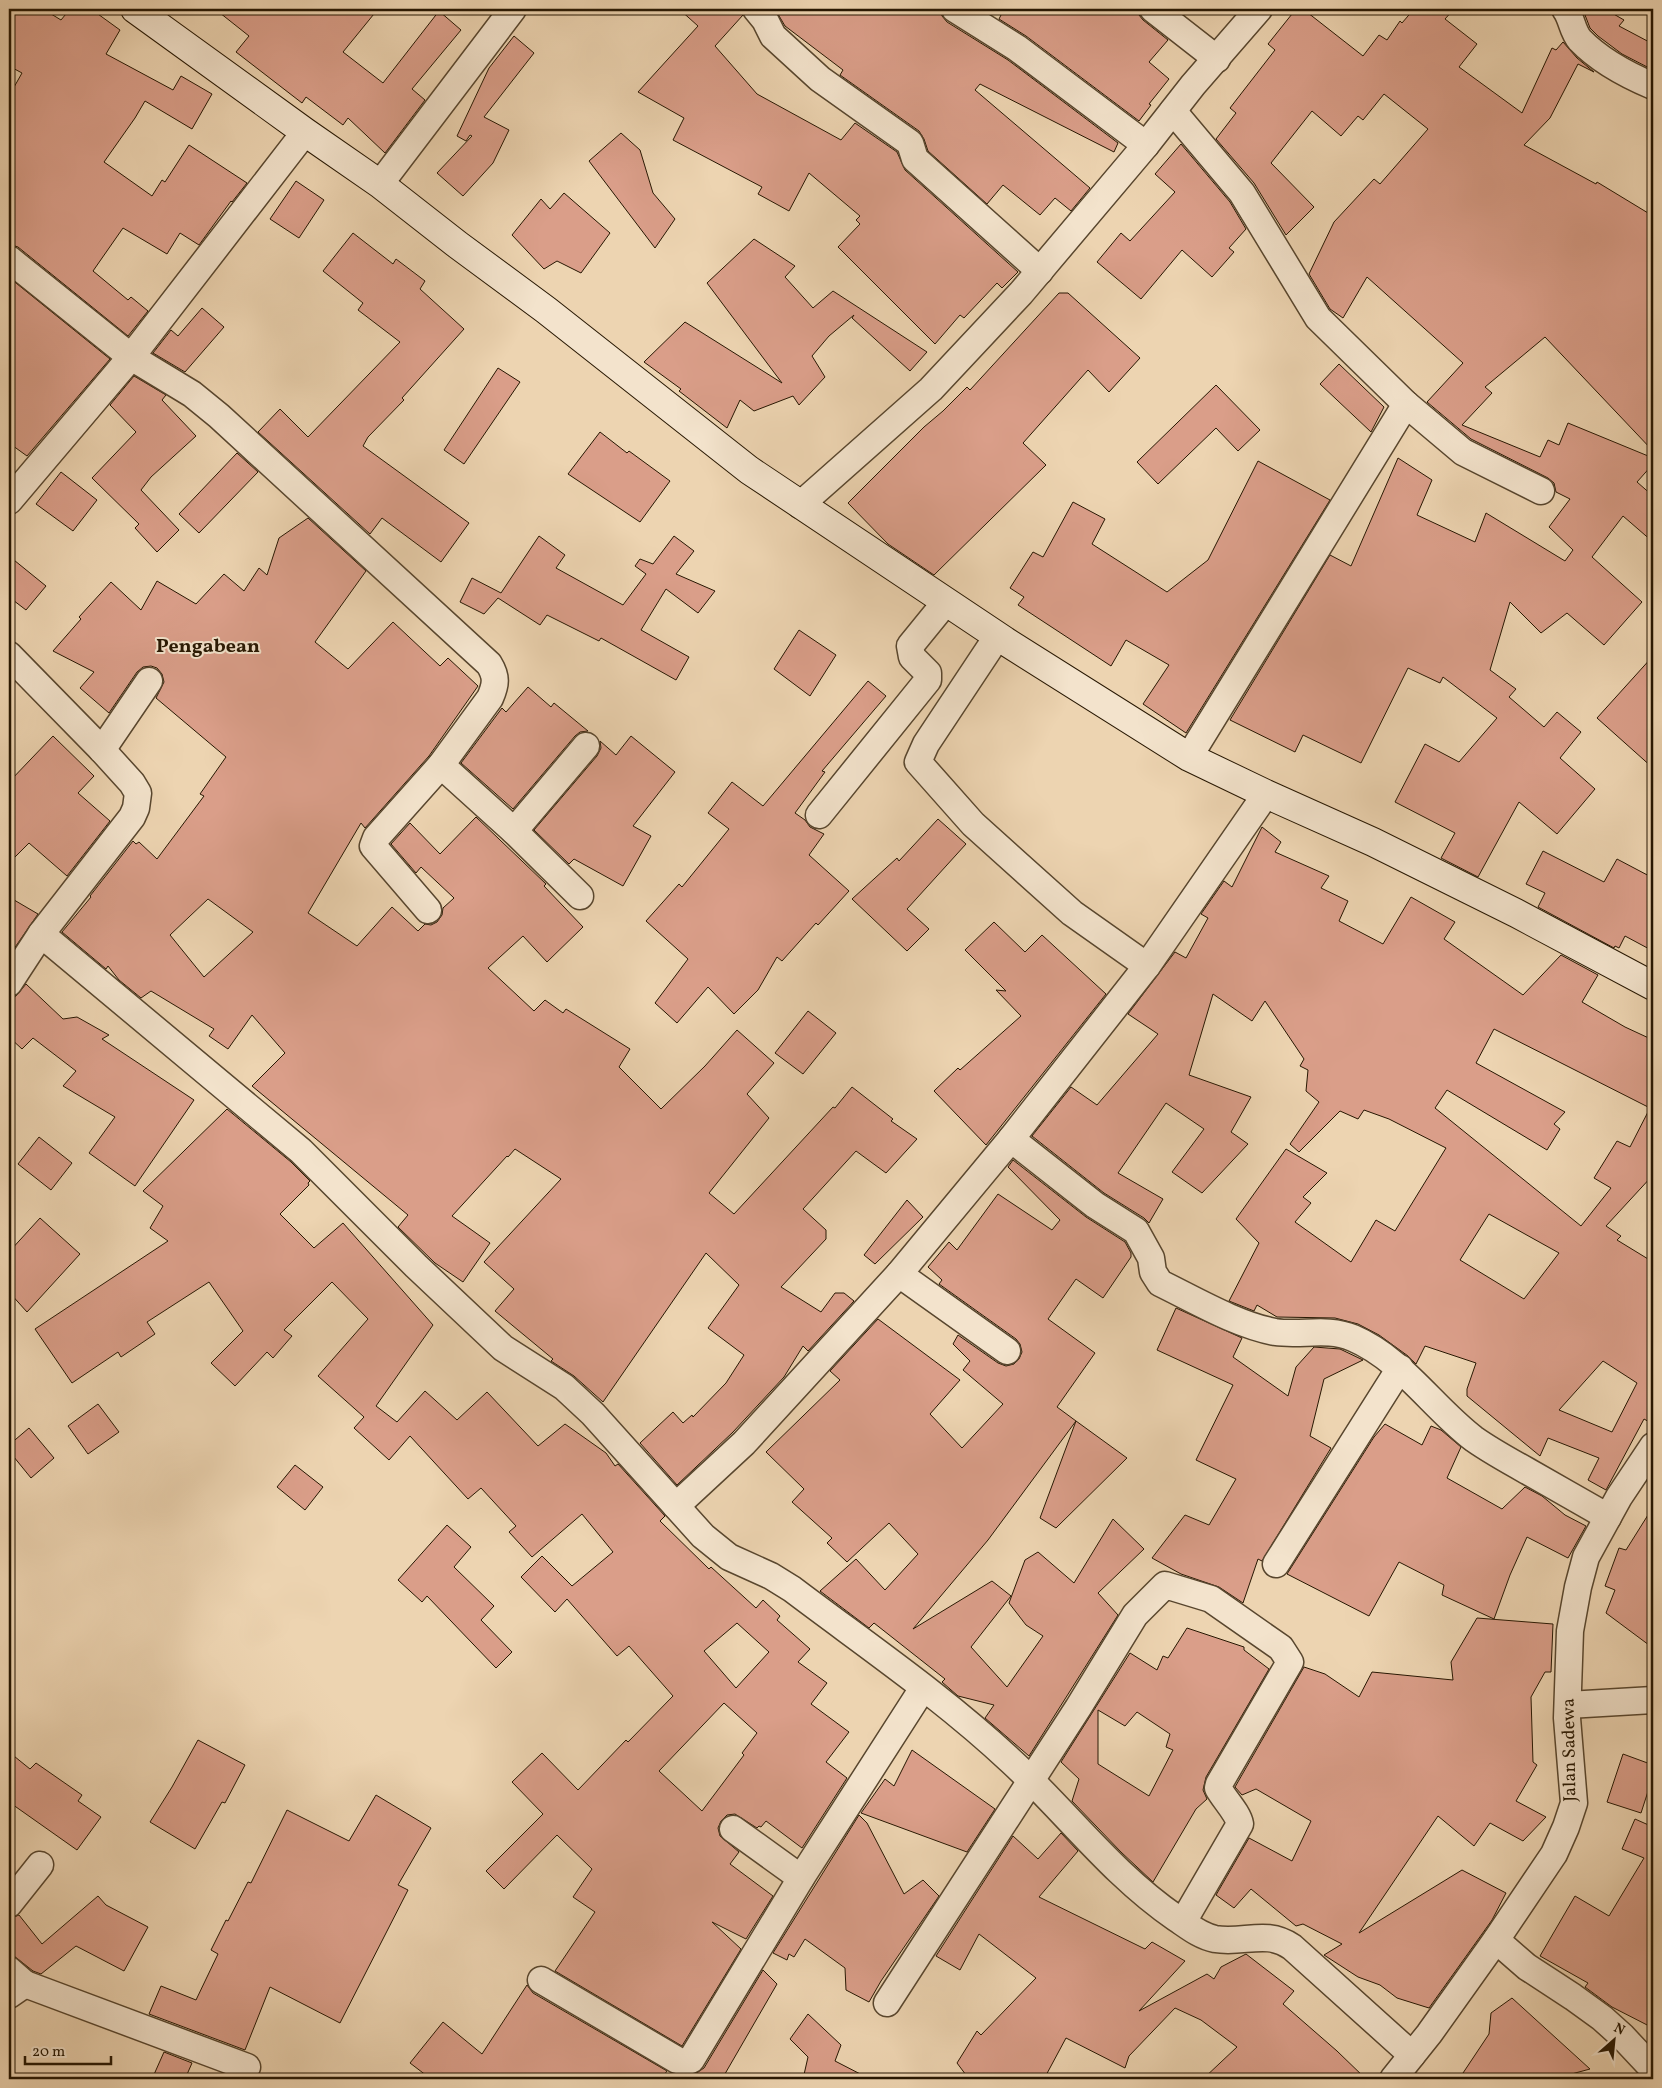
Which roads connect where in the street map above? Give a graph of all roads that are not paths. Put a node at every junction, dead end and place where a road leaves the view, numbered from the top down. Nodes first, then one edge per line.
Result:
1 (135, 9) edge
2 (513, 9) edge
3 (756, 9) edge
4 (955, 9) edge
5 (1153, 9) edge
6 (1259, 9) edge
7 (1565, 9) edge
8 (1217, 59) junction
9 (1653, 86) edge
10 (1173, 111) junction
11 (305, 132) junction
12 (1146, 145) junction
13 (380, 184) junction
14 (9, 259) edge
15 (1040, 270) junction
16 (131, 357) junction
17 (1406, 404) junction
18 (1541, 491) dead end
19 (9, 501) edge
20 (800, 505) junction
21 (946, 603) junction
22 (997, 637) junction
23 (9, 655) edge
24 (149, 680) dead end
25 (586, 746) dead end
26 (102, 750) junction
27 (1189, 757) junction
28 (441, 765) junction
29 (1266, 794) junction
30 (819, 815) dead end
31 (514, 831) junction
32 (580, 896) dead end
33 (428, 910) dead end
34 (41, 934) junction
35 (1147, 966) junction
36 (9, 983) edge
37 (1653, 986) edge
38 (1011, 1139) junction
39 (899, 1274) junction
40 (1006, 1351) dead end
41 (1400, 1368) junction
42 (1653, 1446) edge
43 (676, 1506) junction
44 (1608, 1517) junction
45 (1276, 1564) dead end
46 (923, 1688) junction
47 (1653, 1700) edge
48 (1568, 1705) junction
49 (1031, 1781) junction
50 (733, 1829) dead end
51 (40, 1865) dead end
52 (801, 1878) junction
53 (9, 1904) edge
54 (1183, 1922) junction
55 (1510, 1953) junction
56 (541, 1980) dead end
57 (14, 1983) edge
58 (887, 2004) dead end
59 (1412, 2055) junction
60 (247, 2067) dead end
61 (1653, 2070) edge
62 (1393, 2079) edge

1 - 11 main road
2 - 13 street
3 - 15 street
4 - 12 street
5 - 8 street
6 - 8 street
7 - 9 street
8 - 10 street
10 - 12 street
10 - 17 street
11 - 13 main road
11 - 16 street
12 - 15 street
13 - 20 main road
14 - 16 street
15 - 20 street
16 - 19 street
16 - 28 street
17 - 18 street
17 - 27 street
20 - 21 main road
21 - 22 main road
21 - 30 street
22 - 27 main road
22 - 35 street
23 - 26 street
24 - 26 street
25 - 31 street
26 - 34 street
27 - 29 main road
28 - 31 street
28 - 33 street
29 - 35 street
29 - 37 main road
31 - 32 street
34 - 36 street
34 - 43 street
35 - 38 street
38 - 39 street
38 - 41 street
39 - 40 street
39 - 43 street
41 - 44 street
41 - 45 street
42 - 44 street, Jalan Sadewa
43 - 46 street
44 - 48 street, Jalan Sadewa
46 - 49 street
46 - 52 street
47 - 48 street
48 - 55 street, Jalan Sadewa
49 - 54 street
49 - 54 street
49 - 58 street
50 - 52 street
51 - 53 street
52 - 56 street
54 - 59 street
55 - 59 street, Jalan Sadewa
55 - 61 street
57 - 60 street
59 - 62 street, Jalan Sadewa

